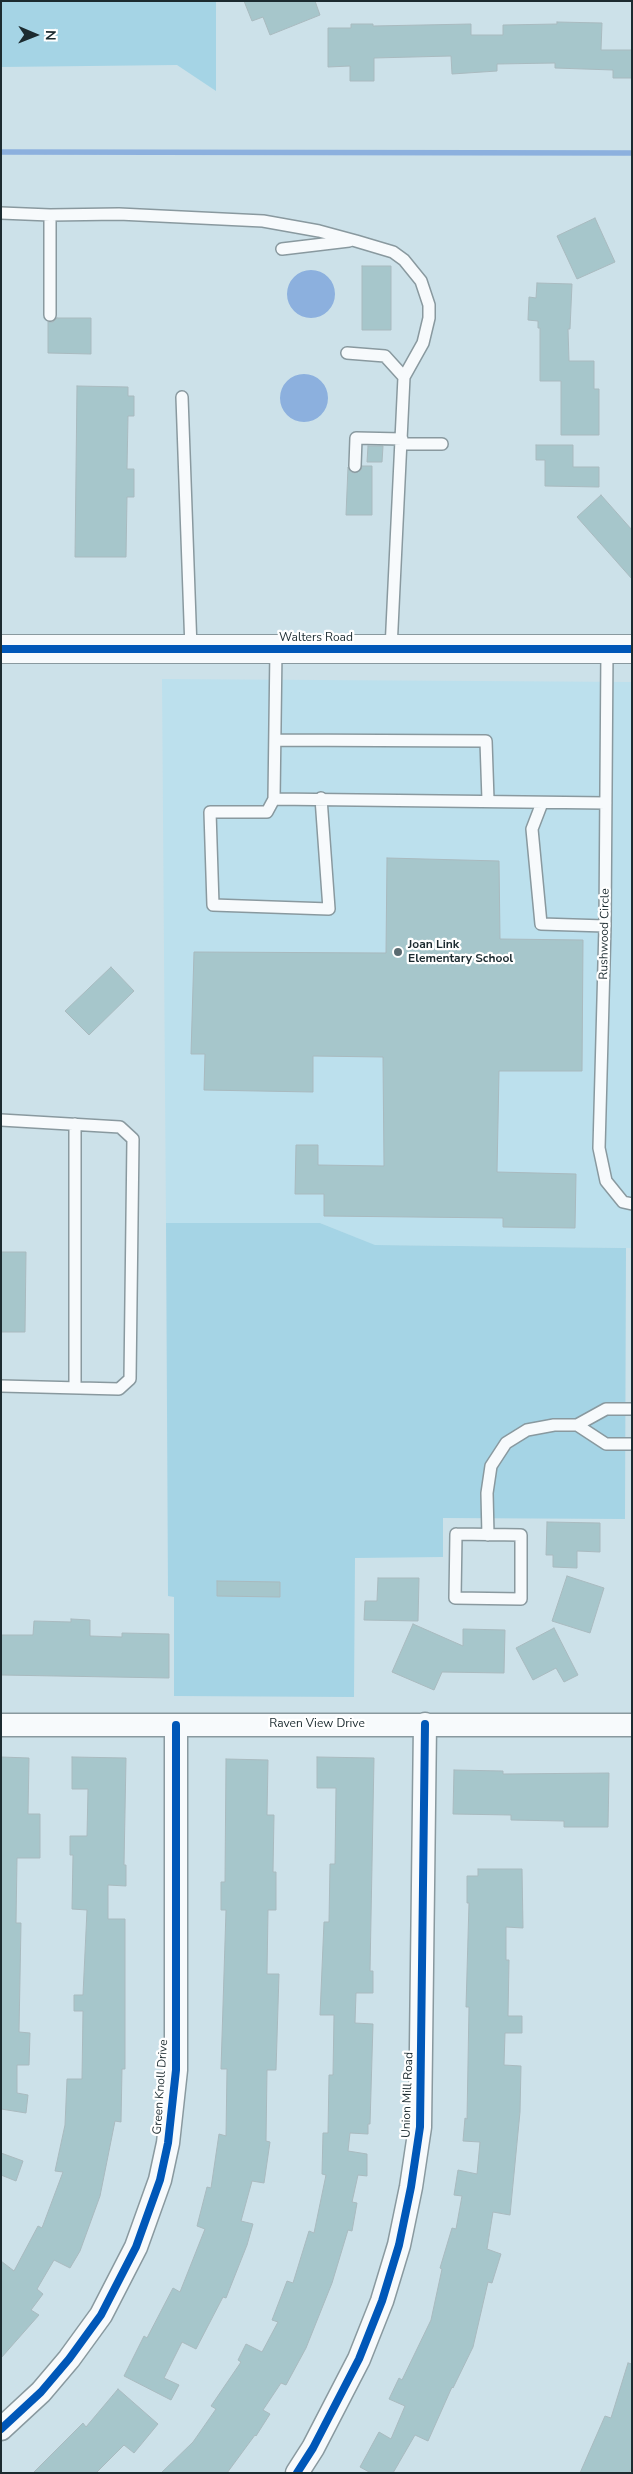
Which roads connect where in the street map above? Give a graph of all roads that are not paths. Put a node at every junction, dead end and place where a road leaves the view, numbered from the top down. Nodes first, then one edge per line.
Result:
1 (1, 213) edge
2 (50, 215) junction
3 (356, 241) junction
4 (282, 249) dead end
5 (50, 315) dead end
6 (347, 353) dead end
7 (404, 376) junction
8 (182, 397) dead end
9 (402, 441) junction
10 (442, 444) dead end
11 (355, 466) dead end
12 (1, 649) edge
13 (191, 649) junction
14 (276, 649) junction
15 (391, 649) junction
16 (620, 649) edge
17 (275, 740) junction
18 (321, 798) junction
19 (274, 799) junction
20 (488, 800) junction
21 (606, 802) junction
22 (542, 803) junction
23 (606, 926) junction
24 (1, 1120) edge
25 (75, 1124) junction
26 (632, 1204) edge
27 (1, 1386) edge
28 (76, 1388) junction
29 (632, 1409) edge
30 (577, 1425) junction
31 (632, 1444) edge
32 (488, 1535) junction
33 (425, 1724) junction
34 (1, 1725) edge
35 (176, 1725) junction
36 (632, 1725) edge
37 (1, 2429) edge
38 (297, 2473) edge

1 - 2 lane
2 - 3 lane
2 - 5 lane
3 - 4 lane
3 - 7 lane
6 - 7 lane
7 - 9 lane
8 - 13 lane
9 - 10 lane
9 - 11 lane
9 - 15 lane
12 - 13 street, Walters Road
13 - 14 street, Walters Road
14 - 15 street, Walters Road
14 - 17 lane
15 - 16 street, Walters Road
16 - 21 lane, Rushwood Circle
17 - 19 lane
17 - 20 lane
18 - 19 lane
18 - 19 lane
18 - 20 lane
20 - 22 lane
21 - 22 lane
21 - 23 lane, Rushwood Circle
22 - 23 lane
23 - 26 lane, Rushwood Circle
24 - 25 lane
25 - 28 lane
25 - 28 lane
27 - 28 lane
29 - 30 lane
30 - 31 lane
30 - 32 lane
32 - 32 lane
33 - 35 street, Raven View Drive
33 - 36 street, Raven View Drive
33 - 38 street, Union Mill Road
34 - 35 street, Raven View Drive
35 - 37 street, Green Knoll Drive

